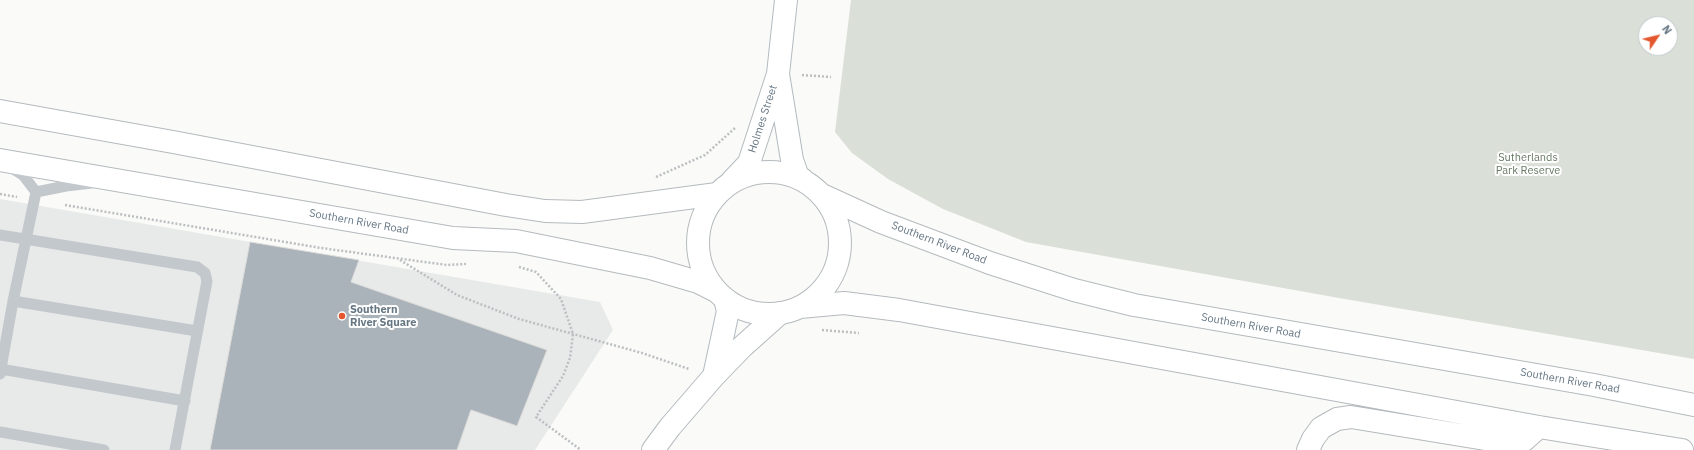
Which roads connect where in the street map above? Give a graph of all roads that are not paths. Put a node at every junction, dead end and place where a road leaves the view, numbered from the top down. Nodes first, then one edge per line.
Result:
1 (786, 0) edge
2 (778, 74) junction
3 (0, 111) edge
4 (0, 160) edge
5 (802, 179) junction
6 (119, 181) junction
7 (724, 187) junction
8 (822, 195) junction
9 (35, 196) junction
10 (0, 235) edge
11 (27, 240) junction
12 (721, 295) junction
13 (13, 301) junction
14 (790, 310) junction
15 (197, 332) junction
16 (0, 370) edge
17 (712, 379) junction
18 (184, 400) junction
19 (1694, 405) edge
20 (1539, 427) junction
21 (0, 432) edge
22 (104, 450) edge
23 (175, 450) edge
24 (653, 450) edge
25 (1308, 450) edge
26 (1682, 450) edge

1 - 2 main road, Holmes Street
2 - 5 main road, Holmes Street
2 - 7 main road, Holmes Street
3 - 7 main road
4 - 6 main road, Southern River Road
4 - 9 lane
5 - 7 main road
5 - 8 main road
6 - 9 lane
6 - 12 main road, Southern River Road
7 - 12 main road
8 - 14 main road
8 - 19 main road, Southern River Road
9 - 11 lane
10 - 11 lane
11 - 13 lane
11 - 15 lane
12 - 14 main road
12 - 17 main road
13 - 15 lane
13 - 16 lane
14 - 17 main road
14 - 20 main road
15 - 18 lane
16 - 18 lane
17 - 24 main road
18 - 23 lane
20 - 25 main road
20 - 26 main road
21 - 22 lane

